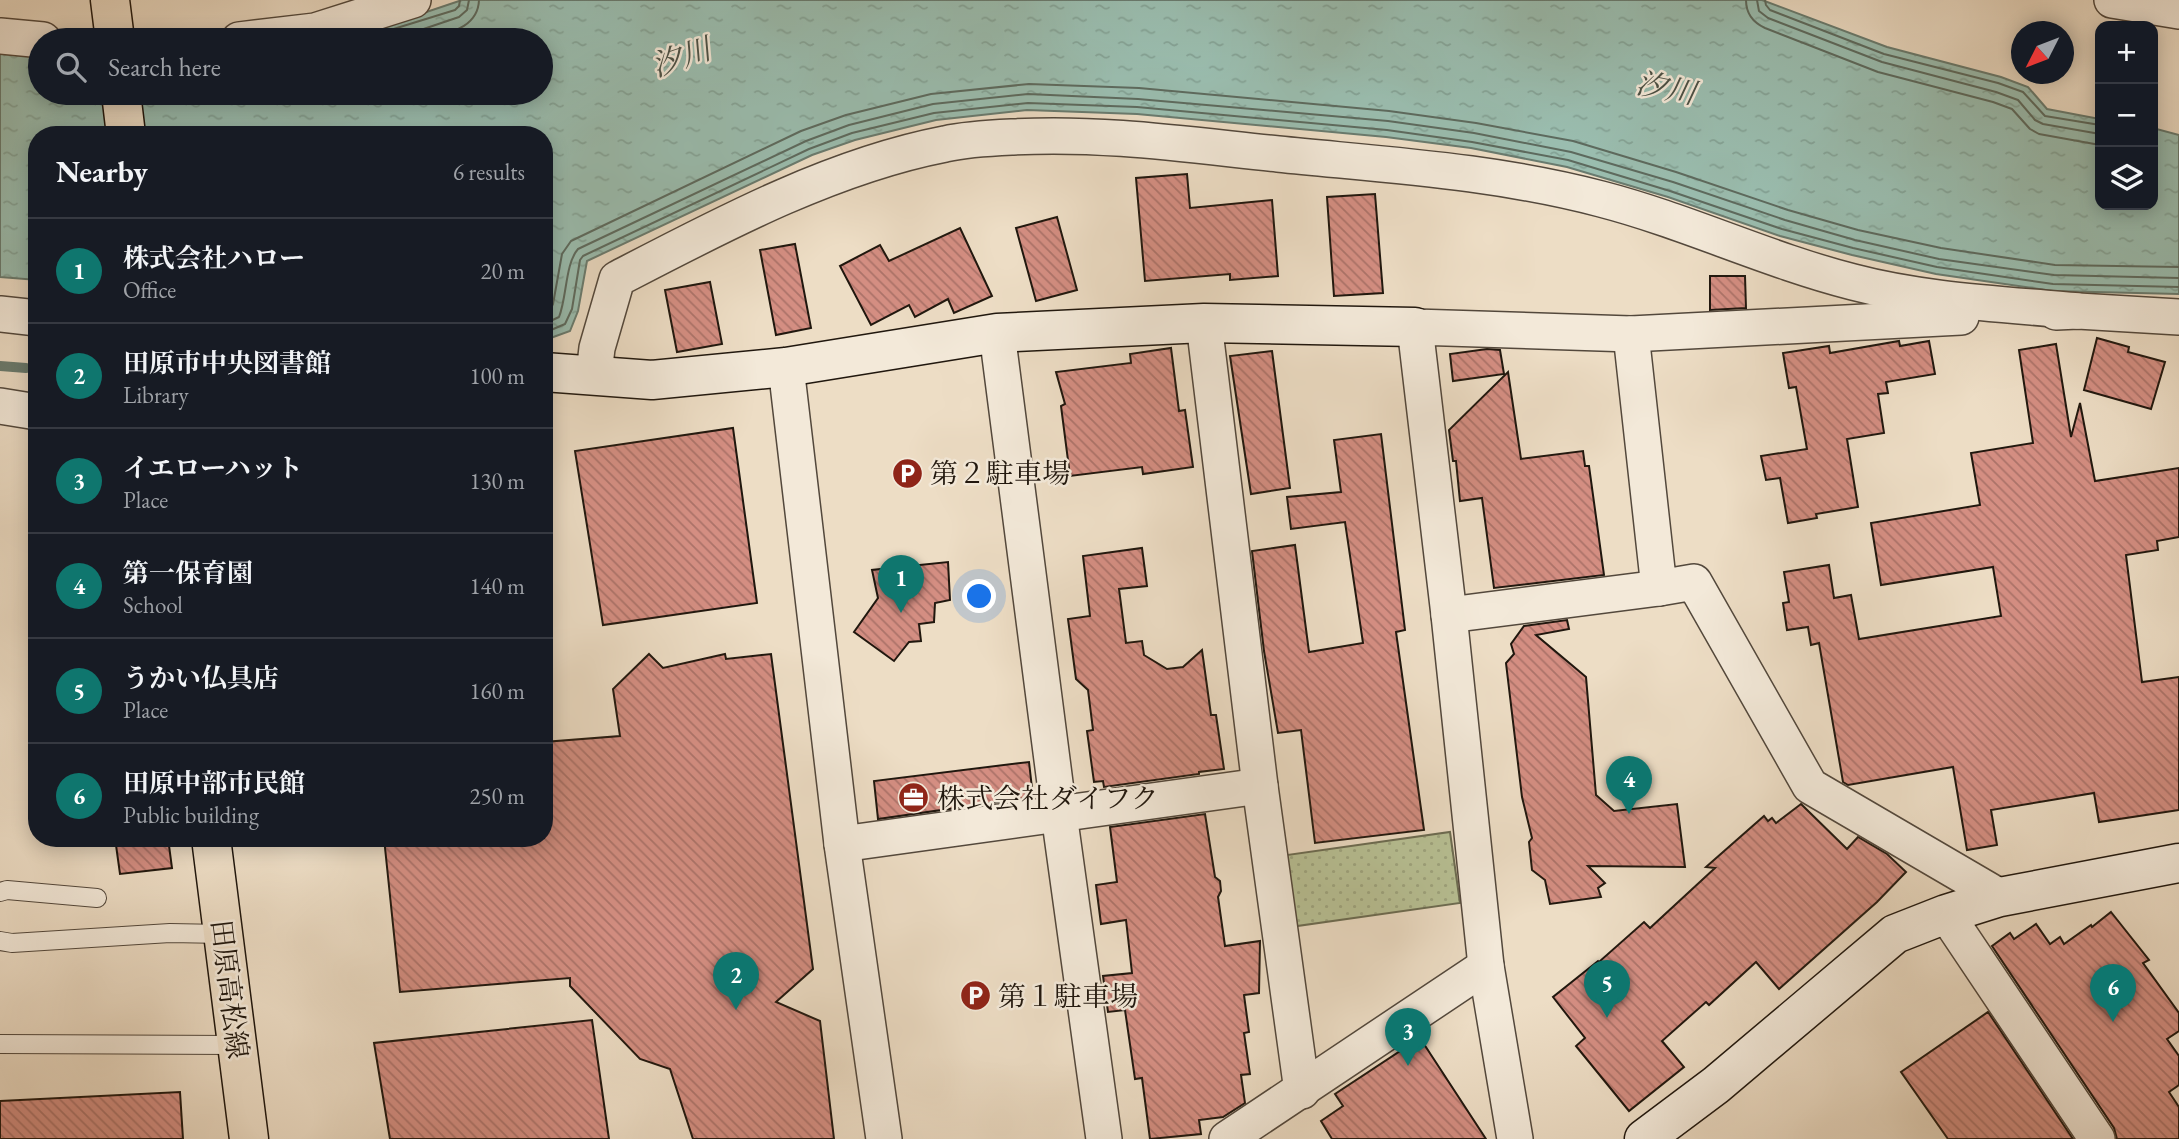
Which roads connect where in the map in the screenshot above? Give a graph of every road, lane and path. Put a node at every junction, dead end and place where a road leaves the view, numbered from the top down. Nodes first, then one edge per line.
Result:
1 (110, 0) edge
2 (413, 0) edge
3 (2112, 0) edge
4 (2179, 11) edge
5 (114, 28) edge
6 (324, 28) edge
7 (0, 36) edge
8 (28, 39) edge
9 (122, 105) edge
10 (125, 126) edge
11 (2078, 311) junction
12 (0, 314) edge
13 (28, 317) edge
14 (2179, 317) edge
15 (1205, 323) junction
16 (1415, 327) junction
17 (997, 333) junction
18 (1631, 334) junction
19 (786, 367) junction
20 (553, 372) edge
21 (594, 374) junction
22 (0, 406) edge
23 (28, 411) edge
24 (1659, 588) junction
25 (1449, 615) junction
26 (1260, 786) junction
27 (1059, 814) junction
28 (842, 844) junction
29 (212, 847) edge
30 (2179, 863) edge
31 (0, 892) edge
32 (2000, 897) junction
33 (97, 898) dead end
34 (1946, 914) junction
35 (223, 934) junction
36 (0, 941) edge
37 (1486, 966) junction
38 (0, 1044) edge
39 (237, 1045) junction
40 (1302, 1090) junction
41 (248, 1139) edge
42 (884, 1139) edge
43 (1104, 1139) edge
44 (1227, 1139) edge
45 (1515, 1139) edge
46 (1644, 1139) edge
47 (2097, 1139) edge

1 - 5 main road
2 - 6 street
3 - 4 street
7 - 8 street
9 - 10 main road
11 - 14 street
11 - 18 street
11 - 21 street
12 - 13 street
15 - 16 street
15 - 17 street
15 - 26 street
16 - 18 street
16 - 25 street
17 - 19 street
17 - 27 street
18 - 24 street
19 - 21 street
19 - 28 street
20 - 21 street
22 - 23 street
24 - 25 street
24 - 32 street
25 - 37 street
26 - 27 street
26 - 40 street
27 - 28 street
27 - 43 street
28 - 42 street
29 - 35 main road, 田原高松線
30 - 32 street
31 - 33 lane
32 - 34 street
34 - 46 street
34 - 47 street
35 - 36 lane
35 - 39 main road, 田原高松線
37 - 40 street
37 - 45 street
38 - 39 lane
39 - 41 main road, 田原高松線
40 - 44 street

